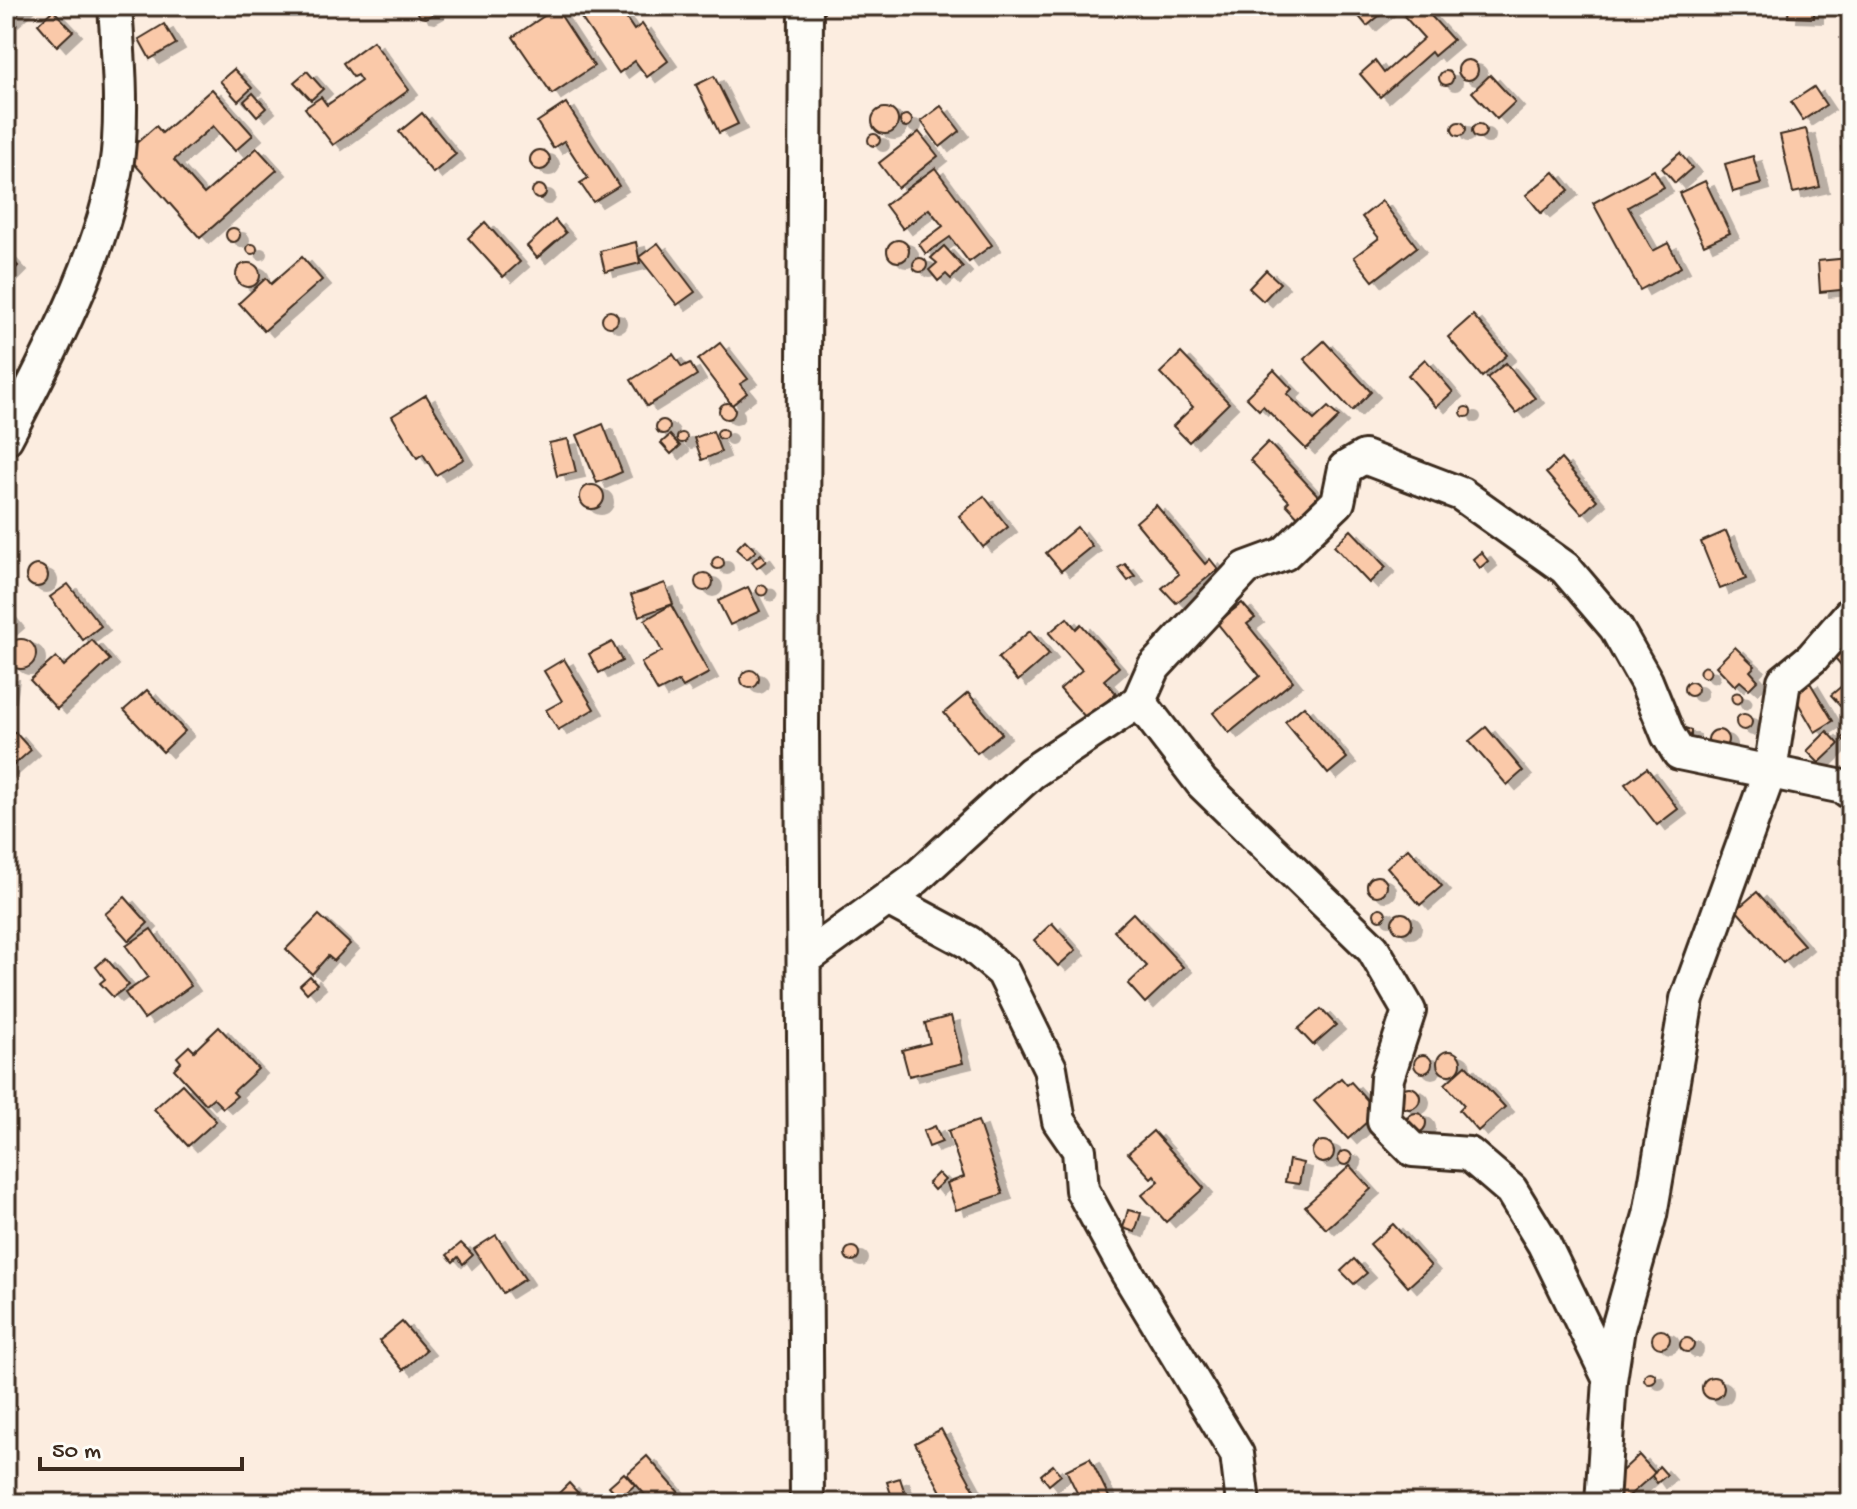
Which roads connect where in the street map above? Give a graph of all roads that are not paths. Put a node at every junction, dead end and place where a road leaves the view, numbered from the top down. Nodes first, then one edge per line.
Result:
1 (115, 6) edge
2 (806, 6) edge
3 (6, 438) edge
4 (1851, 613) edge
5 (1139, 701) junction
6 (1770, 771) junction
7 (1851, 793) edge
8 (888, 899) junction
9 (805, 959) junction
10 (1610, 1380) junction
11 (807, 1503) edge
12 (1243, 1503) edge
13 (1602, 1503) edge

1 - 3 street
2 - 9 street
4 - 6 street
5 - 6 street
5 - 8 street
5 - 10 street
6 - 7 street
6 - 10 street
8 - 9 street
8 - 12 street
9 - 11 street
10 - 13 street

